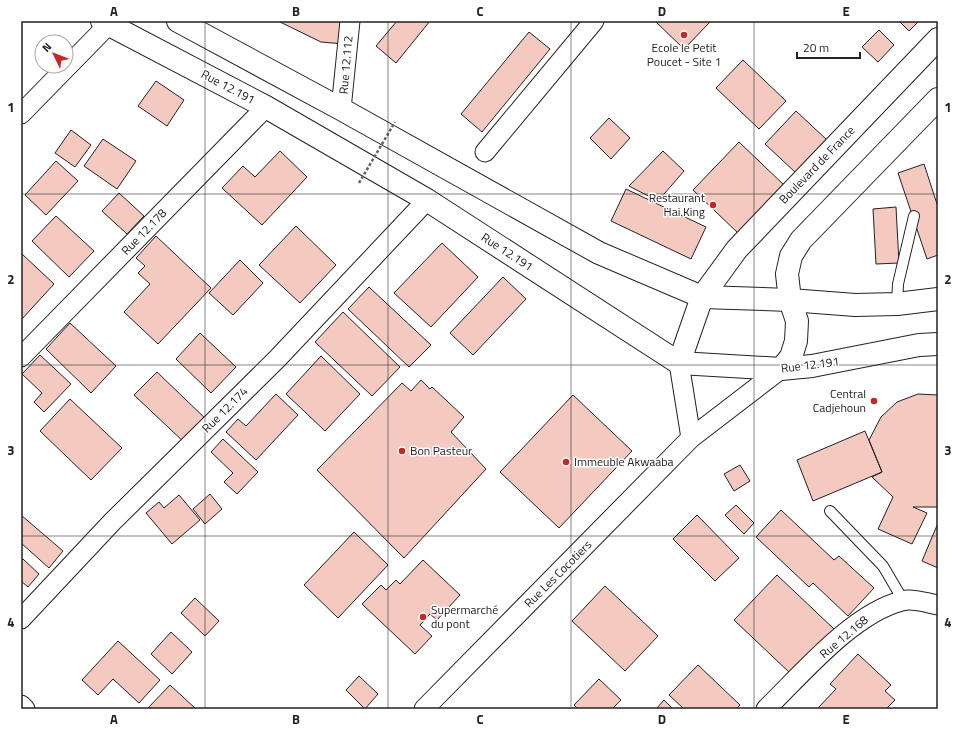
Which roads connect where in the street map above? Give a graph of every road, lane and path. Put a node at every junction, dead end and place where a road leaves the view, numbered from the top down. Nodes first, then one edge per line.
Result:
1 (178, 21) edge
2 (350, 21) edge
3 (594, 21) edge
4 (106, 23) edge
5 (938, 39) edge
6 (938, 99) edge
7 (266, 107) junction
8 (341, 109) junction
9 (21, 114) edge
10 (395, 122) dead end
11 (485, 152) dead end
12 (359, 183) dead end
13 (427, 200) junction
14 (914, 216) dead end
15 (702, 297) junction
16 (938, 299) edge
17 (790, 300) junction
18 (897, 304) junction
19 (938, 344) edge
20 (21, 357) edge
21 (680, 363) junction
22 (781, 369) junction
23 (691, 438) junction
24 (830, 511) dead end
25 (903, 600) junction
26 (938, 605) edge
27 (21, 619) edge
28 (21, 705) edge
29 (25, 709) edge
30 (424, 709) edge
31 (766, 709) edge

1 - 8 main road
2 - 8 street, Rue 12.112
3 - 11 street
4 - 7 main road, Rue 12.191
4 - 9 street
5 - 15 main road, Boulevard de France
6 - 17 main road
7 - 13 main road, Rue 12.191
7 - 20 street, Rue 12.178
8 - 15 main road
10 - 12 path, bridge
13 - 21 main road, Rue 12.191
13 - 27 street, Rue 12.174
14 - 18 lane
15 - 17 main road
15 - 21 main road, Boulevard de France
16 - 18 main road
17 - 18 main road
17 - 22 main road
19 - 22 main road, Rue 12.191
21 - 22 main road, Rue 12.191
21 - 23 street
22 - 23 street, Rue Les Cocotiers
23 - 30 street, Rue Les Cocotiers
24 - 25 lane
25 - 26 street
25 - 31 street, Rue 12.168
28 - 29 street

